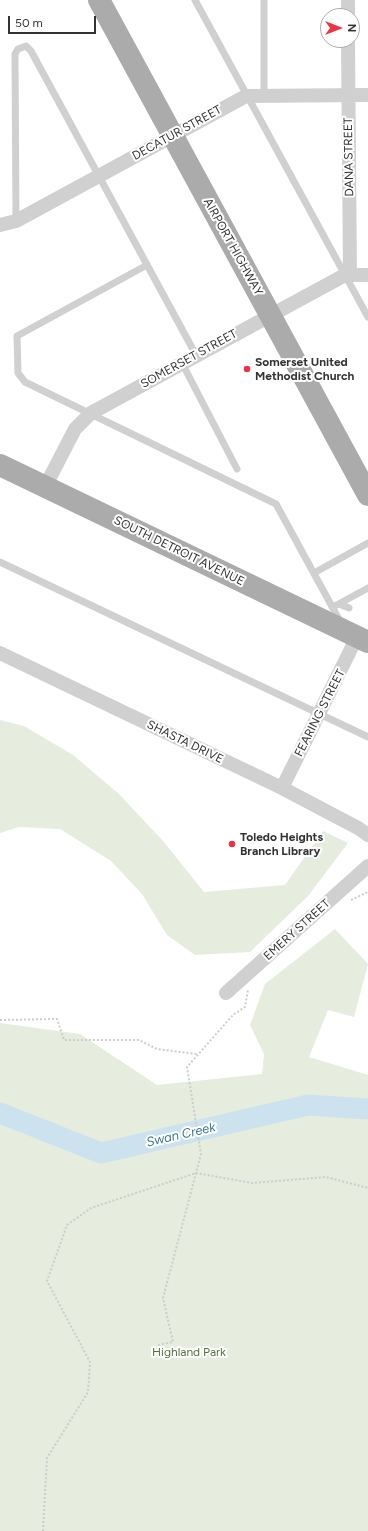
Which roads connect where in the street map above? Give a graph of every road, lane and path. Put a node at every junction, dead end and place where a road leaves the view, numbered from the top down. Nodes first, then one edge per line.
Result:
1 (99, 0) edge
2 (196, 0) edge
3 (264, 0) edge
4 (348, 48) edge
5 (264, 95) junction
6 (348, 95) junction
7 (368, 95) edge
8 (246, 96) junction
9 (172, 136) junction
10 (99, 176) junction
11 (16, 222) junction
12 (0, 225) edge
13 (147, 265) junction
14 (348, 275) junction
15 (368, 275) edge
16 (270, 314) junction
17 (368, 317) edge
18 (196, 355) junction
19 (182, 363) junction
20 (91, 412) junction
21 (0, 465) edge
22 (238, 469) dead end
23 (45, 487) junction
24 (368, 495) edge
25 (368, 543) edge
26 (0, 562) edge
27 (314, 573) junction
28 (368, 588) edge
29 (336, 605) junction
30 (349, 608) dead end
31 (357, 636) edge
32 (0, 653) edge
33 (320, 712) junction
34 (368, 737) edge
35 (282, 788) junction
36 (368, 835) edge
37 (368, 866) edge
38 (368, 892) edge
39 (345, 902) dead end
40 (251, 985) dead end
41 (226, 993) dead end
42 (0, 1020) edge
43 (197, 1054) junction
44 (196, 1173) junction
45 (368, 1188) edge
46 (158, 1345) dead end
47 (43, 1531) edge

1 - 9 main road, AIRPORT HIGHWAY
2 - 8 lane
3 - 5 lane
4 - 6 street, DANA STREET
5 - 6 street, DECATUR STREET
5 - 8 street, DECATUR STREET
6 - 7 street, DECATUR STREET
6 - 14 street, DANA STREET
8 - 9 street, DECATUR STREET
8 - 14 lane
9 - 10 street, DECATUR STREET
9 - 16 main road, AIRPORT HIGHWAY
10 - 11 street, DECATUR STREET
10 - 11 lane
10 - 13 lane
11 - 12 street, DECATUR STREET
13 - 18 lane
13 - 20 lane
14 - 15 street, SOMERSET STREET
14 - 16 street, SOMERSET STREET
14 - 17 lane
16 - 18 street, SOMERSET STREET
16 - 24 main road, AIRPORT HIGHWAY
18 - 19 street, SOMERSET STREET
19 - 20 street, SOMERSET STREET
19 - 22 lane
20 - 23 street, SOMERSET STREET
20 - 27 lane
21 - 23 main road, SOUTH DETROIT AVENUE
23 - 31 main road, SOUTH DETROIT AVENUE
25 - 27 lane
26 - 33 lane
27 - 29 lane
28 - 29 lane
29 - 30 lane
29 - 31 lane
31 - 33 street, FEARING STREET
32 - 35 street, SHASTA DRIVE
33 - 34 lane
33 - 35 street, FEARING STREET
35 - 36 street, SHASTA DRIVE
37 - 41 street, EMERY STREET
38 - 39 path
40 - 43 path
42 - 43 path
43 - 44 path
44 - 45 path
44 - 46 path
44 - 47 path

